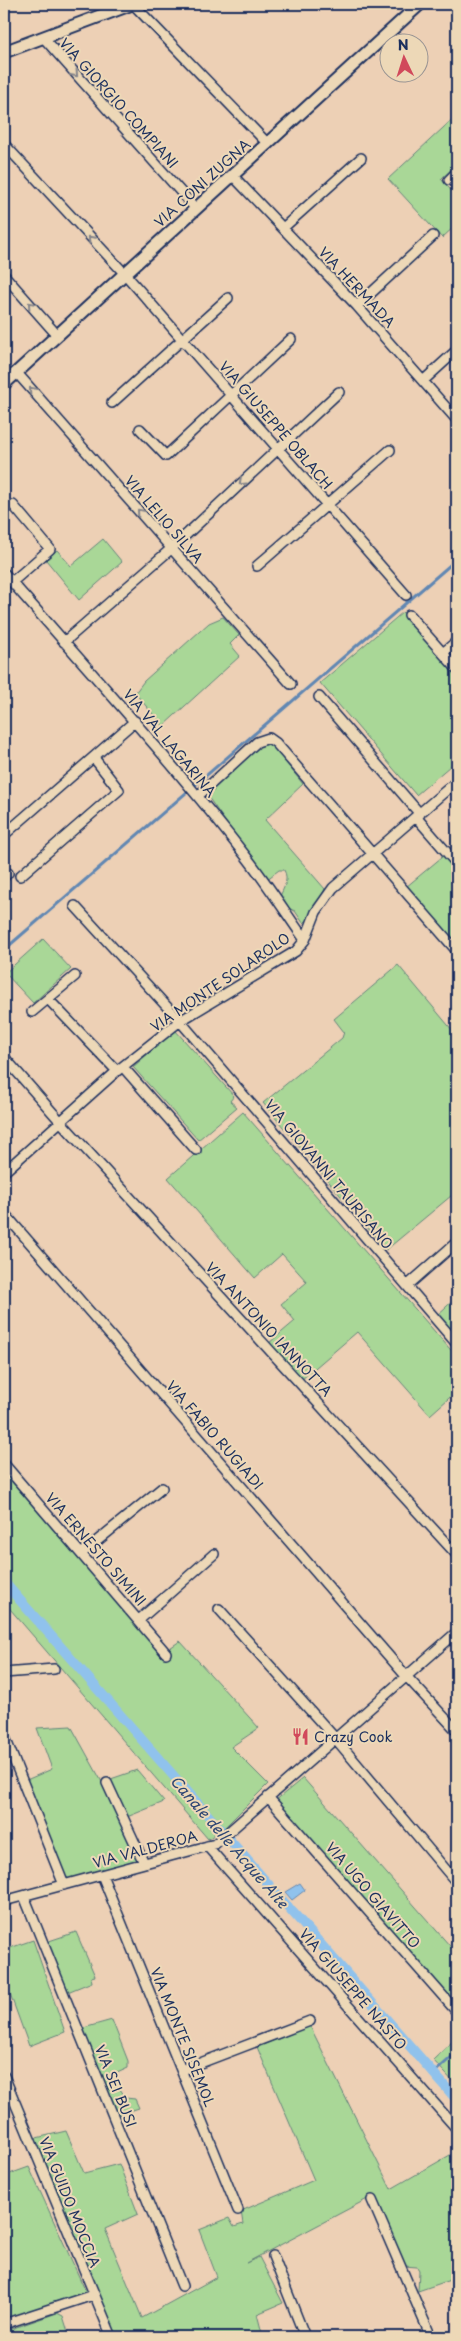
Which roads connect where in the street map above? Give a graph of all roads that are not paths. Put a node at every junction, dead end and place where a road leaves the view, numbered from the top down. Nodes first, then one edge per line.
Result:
1 (133, 4) edge
2 (420, 4) edge
3 (43, 37) junction
4 (4, 52) edge
5 (4, 144) edge
6 (268, 144) junction
7 (361, 158) dead end
8 (457, 172) edge
9 (233, 176) junction
10 (449, 180) dead end
11 (196, 209) junction
12 (283, 228) junction
13 (433, 236) dead end
14 (124, 274) junction
15 (4, 275) edge
16 (228, 298) dead end
17 (356, 306) junction
18 (57, 335) junction
19 (291, 339) dead end
20 (182, 340) junction
21 (457, 350) edge
22 (17, 372) junction
23 (422, 381) junction
24 (4, 384) edge
25 (339, 392) dead end
26 (230, 395) junction
27 (112, 403) dead end
28 (457, 420) edge
29 (140, 429) dead end
30 (278, 449) junction
31 (390, 450) dead end
32 (13, 505) dead end
33 (327, 505) junction
34 (172, 548) junction
35 (257, 566) dead end
36 (4, 573) edge
37 (12, 582) junction
38 (406, 595) dead end
39 (409, 615) dead end
40 (457, 641) edge
41 (64, 642) junction
42 (443, 653) junction
43 (457, 669) edge
44 (291, 684) dead end
45 (319, 697) dead end
46 (135, 721) junction
47 (94, 758) junction
48 (457, 781) edge
49 (198, 796) junction
50 (418, 816) junction
51 (4, 835) edge
52 (373, 856) junction
53 (457, 864) edge
54 (20, 876) dead end
55 (75, 906) dead end
56 (305, 940) junction
57 (457, 951) edge
58 (75, 976) dead end
59 (48, 999) junction
60 (32, 1012) dead end
61 (180, 1021) junction
62 (4, 1057) edge
63 (120, 1069) junction
64 (60, 1121) junction
65 (196, 1150) dead end
66 (4, 1172) edge
67 (4, 1212) edge
68 (457, 1242) edge
69 (406, 1286) junction
70 (457, 1344) edge
71 (4, 1464) edge
72 (162, 1488) dead end
73 (81, 1554) junction
74 (214, 1554) dead end
75 (457, 1555) edge
76 (219, 1609) dead end
77 (139, 1620) junction
78 (457, 1632) edge
79 (166, 1653) dead end
80 (54, 1669) dead end
81 (4, 1673) edge
82 (406, 1676) junction
83 (457, 1731) edge
84 (4, 1734) edge
85 (334, 1738) junction
86 (107, 1783) dead end
87 (268, 1797) junction
88 (211, 1845) junction
89 (144, 1863) junction
90 (102, 1874) junction
91 (457, 1883) edge
92 (64, 1885) junction
93 (24, 1896) junction
94 (4, 1901) edge
95 (457, 2012) edge
96 (310, 2021) dead end
97 (182, 2070) junction
98 (4, 2076) edge
99 (457, 2129) edge
100 (372, 2200) dead end
101 (238, 2210) dead end
102 (272, 2256) dead end
103 (182, 2286) dead end
104 (93, 2295) junction
105 (4, 2324) edge
106 (112, 2337) edge
107 (305, 2337) edge
108 (431, 2337) edge

1 - 3 street
1 - 6 street
2 - 6 street, VIA CONI ZUGNA
3 - 4 street
3 -> 11 street, VIA GIORGIO COMPIANI
14 -> 5 street, VIA GIUSEPPE OBLACH
6 - 9 street, VIA CONI ZUGNA
7 - 12 street
8 - 10 street
9 - 11 street, VIA CONI ZUGNA
9 - 12 street, VIA HERMADA
11 - 14 street, VIA CONI ZUGNA
12 - 17 street, VIA HERMADA
13 - 17 street
14 - 18 street, VIA CONI ZUGNA
14 - 20 street, VIA GIUSEPPE OBLACH
18 -> 15 street
16 - 20 street
17 - 23 street, VIA HERMADA
18 - 22 street, VIA CONI ZUGNA
19 - 26 street
20 - 26 street, VIA GIUSEPPE OBLACH
20 - 27 street
21 - 23 street
22 - 24 street, VIA CONI ZUGNA
34 -> 22 street, VIA LELIO SILVA
23 - 28 street, VIA HERMADA
25 - 30 street
26 - 29 street
26 - 30 street, VIA GIUSEPPE OBLACH
30 - 33 street, VIA GIUSEPPE OBLACH
30 -> 34 street
31 - 33 street
32 - 37 street
33 - 35 street
33 - 38 street, VIA GIUSEPPE OBLACH
34 - 41 street
34 - 44 street, VIA LELIO SILVA
36 - 37 street, VIA VAL LAGARINA
37 - 41 street, VIA VAL LAGARINA
39 - 42 street
40 - 42 street
41 - 46 street, VIA VAL LAGARINA
42 - 43 street
45 - 50 street
46 - 47 street
46 - 49 street, VIA VAL LAGARINA
47 - 51 street
47 - 54 street
48 - 50 street, VIA MONTE SOLAROLO
49 - 52 street
49 - 56 street, VIA VAL LAGARINA
50 - 52 street, VIA MONTE SOLAROLO
50 - 53 street
52 - 56 street, VIA MONTE SOLAROLO
52 - 57 street
55 - 61 street, VIA GIOVANNI TAURISANO
56 - 61 street, VIA MONTE SOLAROLO
58 - 59 street
59 - 60 street
59 - 63 street
61 - 63 street, VIA MONTE SOLAROLO
61 - 69 street, VIA GIOVANNI TAURISANO
62 - 64 street, VIA ANTONIO IANNOTTA
63 - 64 street, VIA MONTE SOLAROLO
63 - 65 street
64 - 66 street, VIA MONTE SOLAROLO
64 - 75 street, VIA ANTONIO IANNOTTA
67 - 82 street, VIA FABIO RUGIADI
68 - 69 street
69 - 70 street, VIA GIOVANNI TAURISANO
71 - 73 street, VIA ERNESTO SIMINI
72 - 73 street
73 - 77 street, VIA ERNESTO SIMINI
74 - 77 street
76 - 85 street
77 - 79 street, VIA ERNESTO SIMINI
78 - 82 street, VIA VALDEROA
80 - 81 street
82 - 83 street, VIA FABIO RUGIADI
82 - 85 street, VIA VALDEROA
84 - 92 street
85 - 87 street, VIA VALDEROA
85 - 91 street
86 - 89 street
87 - 88 street, VIA VALDEROA
87 - 95 street, VIA UGO GIAVITTO
88 - 89 street, VIA VALDEROA
88 - 99 street, VIA GIUSEPPE NASTO
89 - 90 street, VIA VALDEROA
90 - 92 street, VIA VALDEROA
90 - 97 street, VIA MONTE SISEMOL
92 - 93 street, VIA VALDEROA
93 - 94 street, VIA VALDEROA
93 - 103 street, VIA SEI BUSI
96 - 97 street
97 - 101 street, VIA MONTE SISEMOL
98 - 104 street, VIA GUIDO MOCCIA
100 - 108 street
102 - 107 street
104 - 105 street
104 - 106 street, VIA GUIDO MOCCIA

